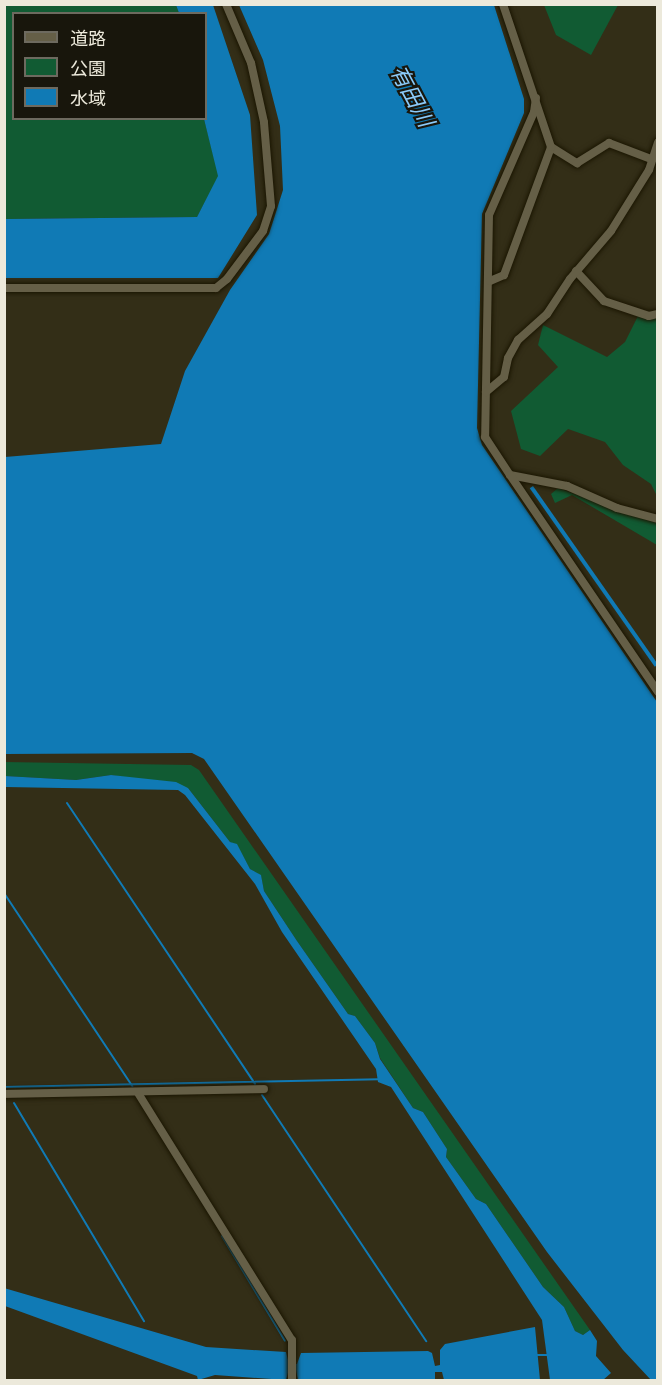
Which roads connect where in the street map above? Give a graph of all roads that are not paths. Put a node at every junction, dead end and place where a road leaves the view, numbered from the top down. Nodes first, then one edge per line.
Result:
1 (226, 4) edge
2 (503, 4) edge
3 (536, 98) junction
4 (657, 142) edge
5 (551, 147) junction
6 (651, 159) junction
7 (649, 170) junction
8 (657, 177) edge
9 (576, 271) junction
10 (490, 280) junction
11 (4, 288) edge
12 (657, 314) edge
13 (486, 392) junction
14 (510, 474) junction
15 (657, 519) edge
16 (657, 692) edge
17 (264, 1089) dead end
18 (138, 1093) junction
19 (4, 1094) edge
20 (292, 1371) edge

1 - 11 street
2 - 3 street
3 - 5 street
3 - 10 street
4 - 6 street
5 - 6 street
5 - 10 street
6 - 7 street
7 - 8 street
7 - 9 street
9 - 12 street
9 - 13 street
10 - 13 street
13 - 14 street
14 - 15 street
14 - 16 street
17 - 18 street
18 - 19 street
18 - 20 street

